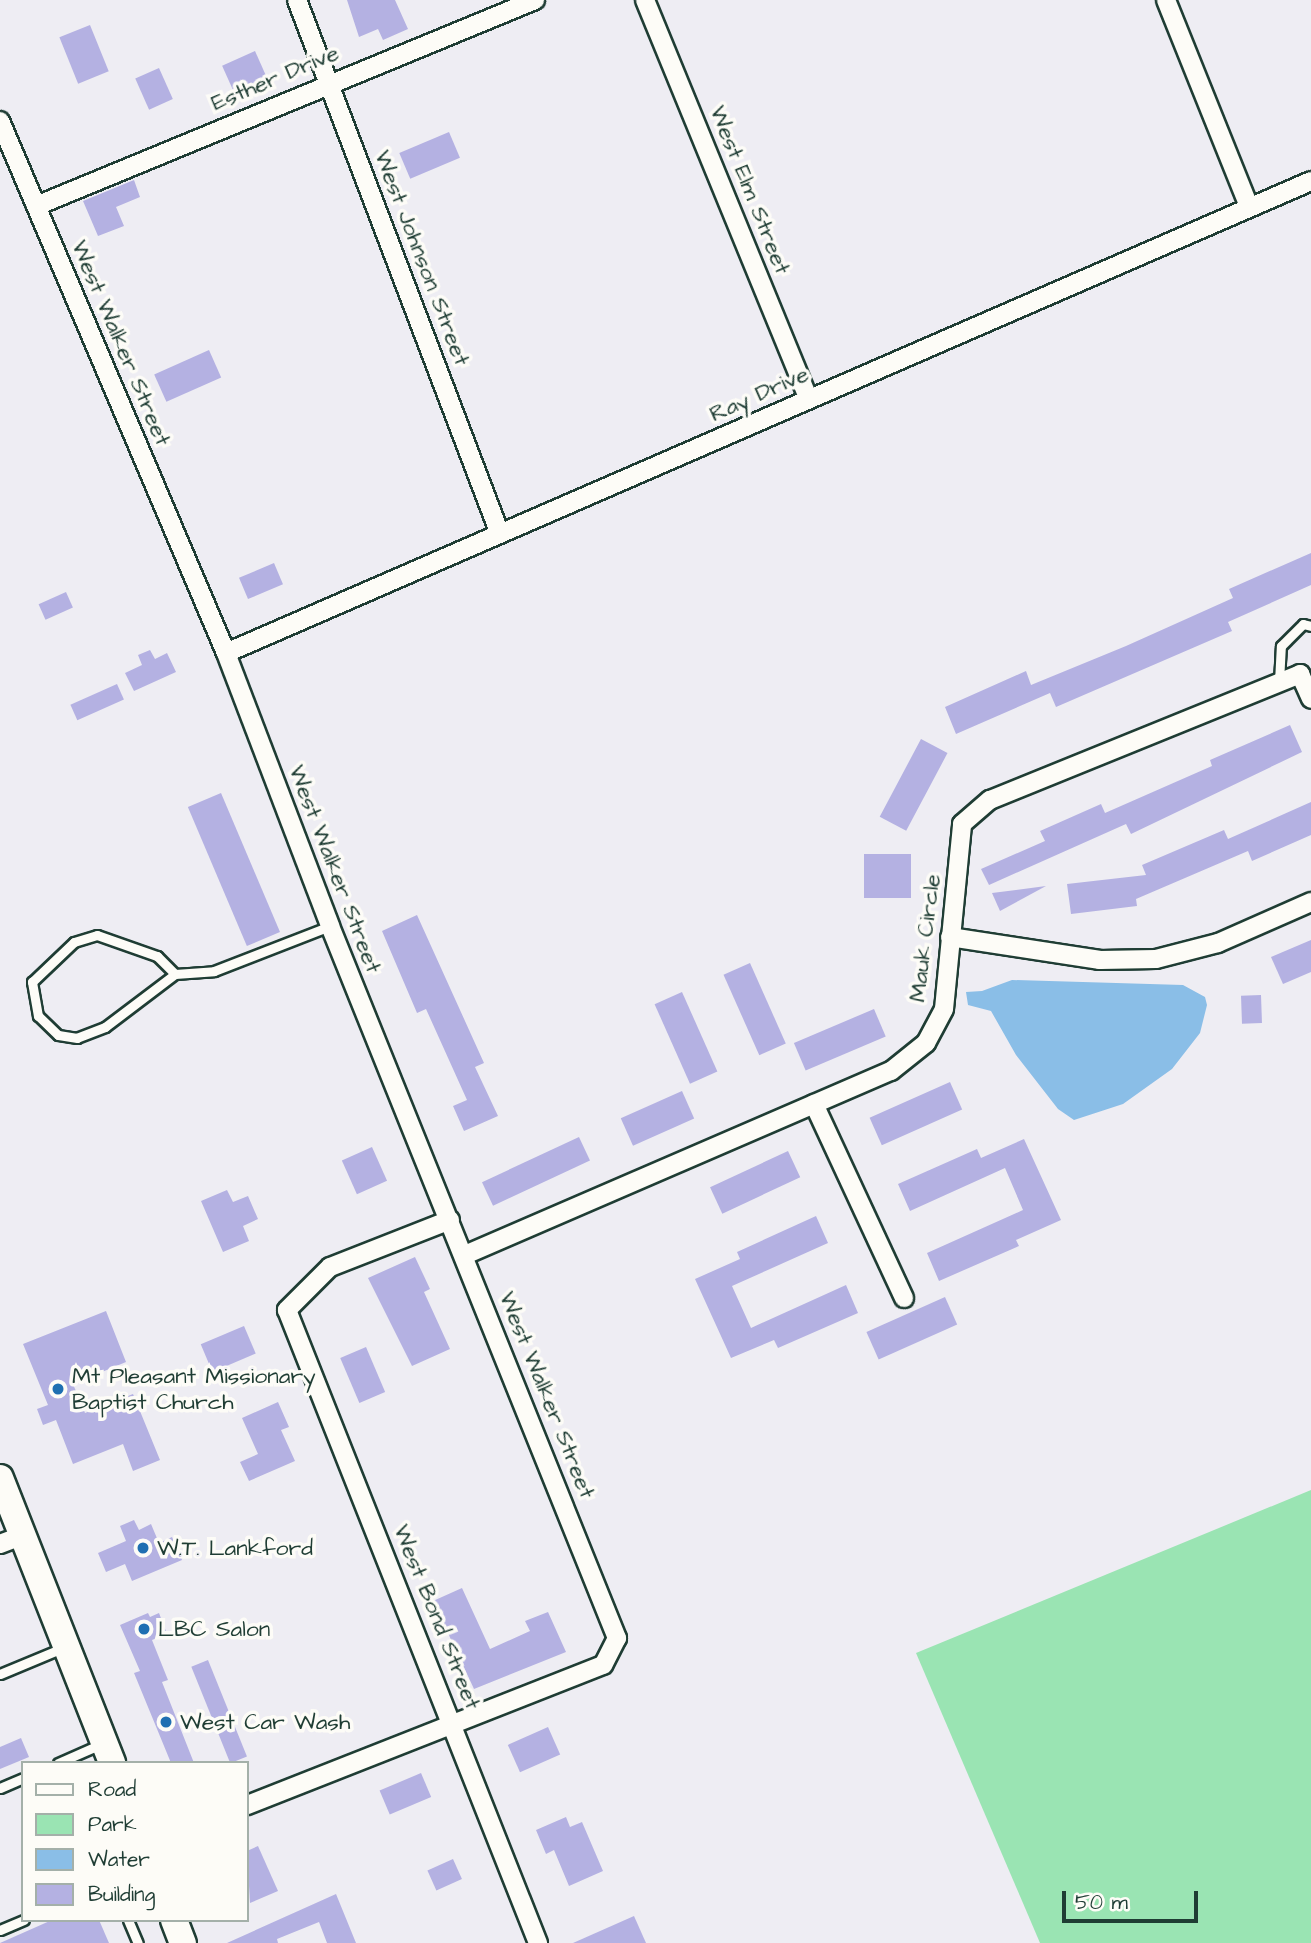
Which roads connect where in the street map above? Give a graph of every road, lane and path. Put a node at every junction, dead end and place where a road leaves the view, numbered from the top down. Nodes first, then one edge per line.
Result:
1 (297, 0) edge
2 (535, 0) edge
3 (645, 0) edge
4 (1166, 0) edge
5 (328, 82) junction
6 (0, 121) edge
7 (1311, 181) edge
8 (36, 206) junction
9 (1250, 206) junction
10 (809, 399) junction
11 (500, 534) junction
12 (1311, 626) edge
13 (226, 653) junction
14 (1279, 682) junction
15 (1311, 697) edge
16 (1311, 902) edge
17 (330, 926) junction
18 (950, 937) junction
19 (175, 974) junction
20 (814, 1104) junction
21 (450, 1220) junction
22 (464, 1255) junction
23 (904, 1298) dead end
24 (0, 1478) edge
25 (11, 1540) edge
26 (67, 1647) junction
27 (0, 1674) edge
28 (454, 1723) junction
29 (108, 1753) edge
30 (68, 1761) edge
31 (21, 1779) edge
32 (0, 1788) edge
33 (248, 1805) edge
34 (21, 1921) edge
35 (129, 1922) edge
36 (175, 1922) edge
37 (0, 1930) edge
38 (138, 1943) edge
39 (183, 1943) edge
40 (538, 1943) edge

1 - 5 street, West Johnson Street
2 - 5 street, Esther Drive
3 - 10 street, West Elm Street
4 - 9 street
5 - 8 street, Esther Drive
5 - 11 street, West Johnson Street
6 - 8 street, West Walker Street
7 - 9 street, Ray Drive
8 - 13 street, West Walker Street
9 - 10 street, Ray Drive
10 - 11 street, Ray Drive
11 - 13 street, Ray Drive
12 - 14 lane
13 - 17 street, West Walker Street
14 - 15 street, Mauk Circle
14 - 18 street, Mauk Circle
16 - 18 street
17 - 19 lane
17 - 21 street, West Walker Street
18 - 20 street, Mauk Circle
19 - 19 lane
20 - 22 street, Mauk Circle
20 - 23 street
21 - 22 street, West Walker Street
21 - 28 street, West Bond Street
22 - 28 street, West Walker Street
24 - 25 main road
25 - 26 main road
26 - 27 lane
26 - 29 main road
28 - 33 street
28 - 40 street, West Bond Street
29 - 30 lane
31 - 32 lane
34 - 37 lane
35 - 38 lane
36 - 39 main road

